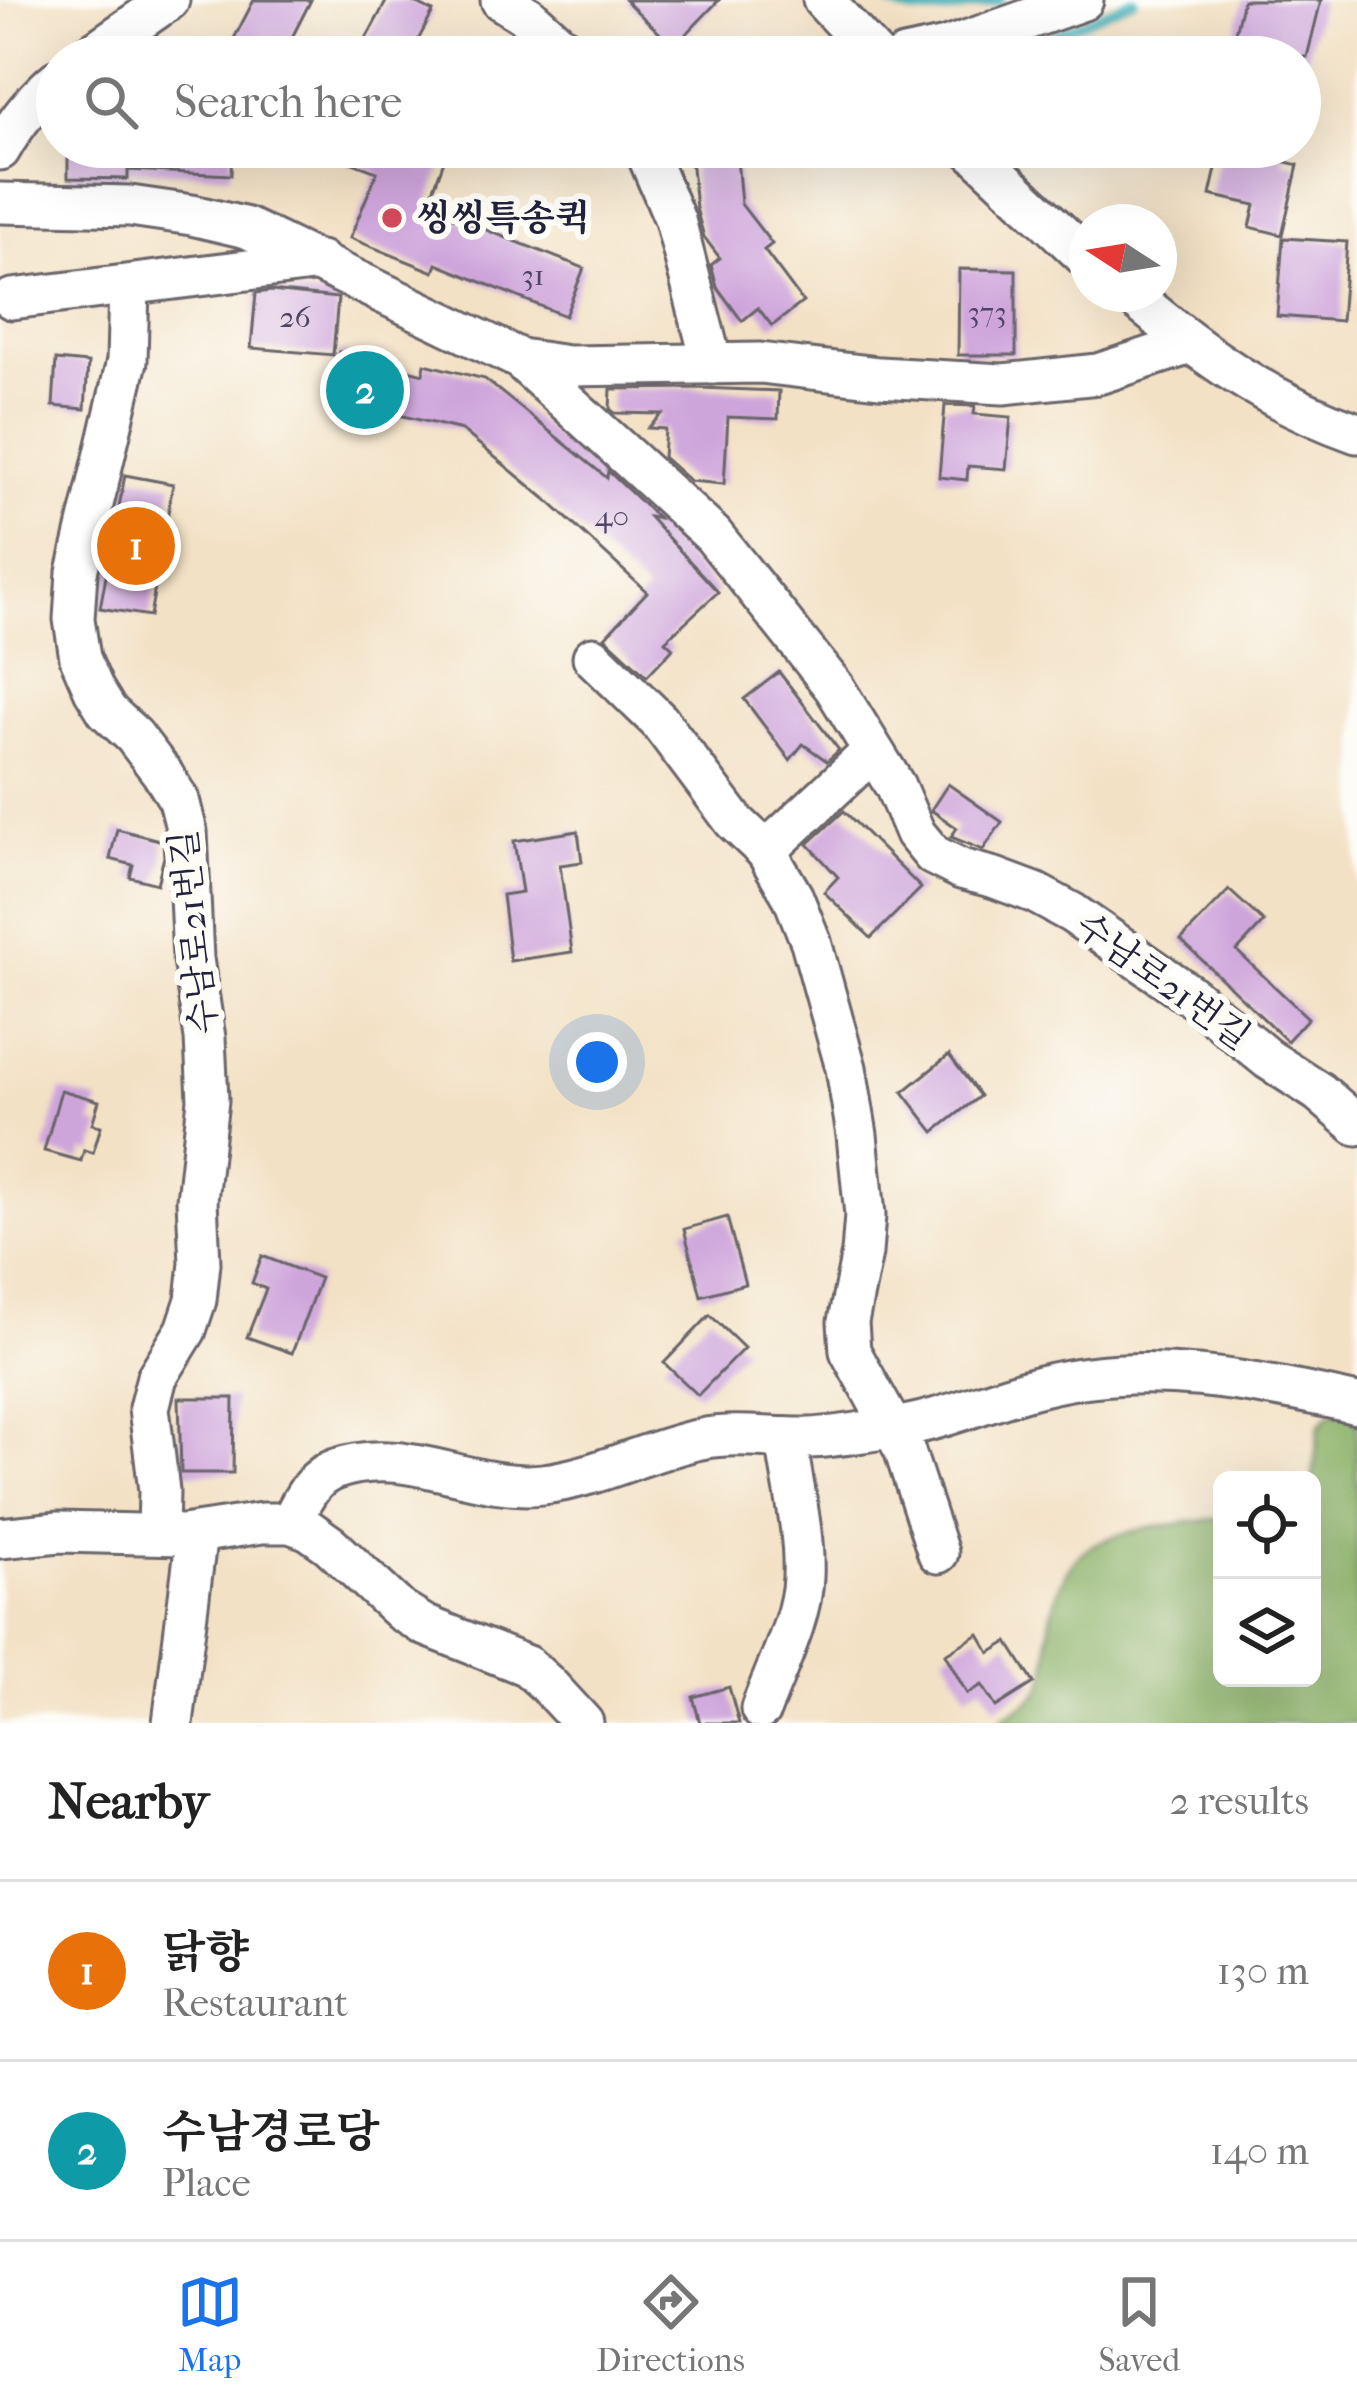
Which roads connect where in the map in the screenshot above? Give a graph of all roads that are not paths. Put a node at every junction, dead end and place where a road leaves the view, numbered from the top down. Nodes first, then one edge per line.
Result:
1 (169, 0) edge
2 (501, 0) edge
3 (823, 0) edge
4 (1083, 0) edge
5 (117, 36) edge
6 (549, 36) edge
7 (856, 36) edge
8 (980, 36) edge
9 (36, 99) edge
10 (0, 149) edge
11 (653, 168) edge
12 (991, 168) edge
13 (0, 203) edge
14 (1069, 241) edge
15 (320, 261) junction
16 (129, 285) junction
17 (12, 299) dead end
18 (1152, 312) edge
19 (1190, 344) junction
20 (520, 358) junction
21 (712, 364) junction
22 (1357, 433) edge
23 (593, 657) dead end
24 (873, 751) junction
25 (766, 851) junction
26 (1357, 1125) edge
27 (1357, 1404) edge
28 (892, 1428) junction
29 (786, 1438) junction
30 (290, 1523) junction
31 (158, 1533) junction
32 (197, 1533) junction
33 (0, 1538) edge
34 (938, 1552) dead end
35 (760, 1709) dead end
36 (173, 1723) edge
37 (583, 1723) edge

1 - 5 street
2 - 6 street
3 - 7 street
4 - 8 street
9 - 10 street
11 - 21 street
12 - 14 street
13 - 15 street, 수남로21번길
15 - 16 street
15 - 20 street, 수남로21번길
16 - 17 street
16 - 31 street, 수남로21번길
18 - 19 street
19 - 21 street
19 - 22 street
20 - 21 street
20 - 24 street, 수남로21번길
23 - 25 street
24 - 25 street
24 - 26 street, 수남로21번길
25 - 28 street
27 - 28 street
28 - 29 street
28 - 34 street
29 - 30 street
29 - 35 street
30 - 32 street
30 - 37 street
31 - 32 street
31 - 33 street
32 - 36 street

